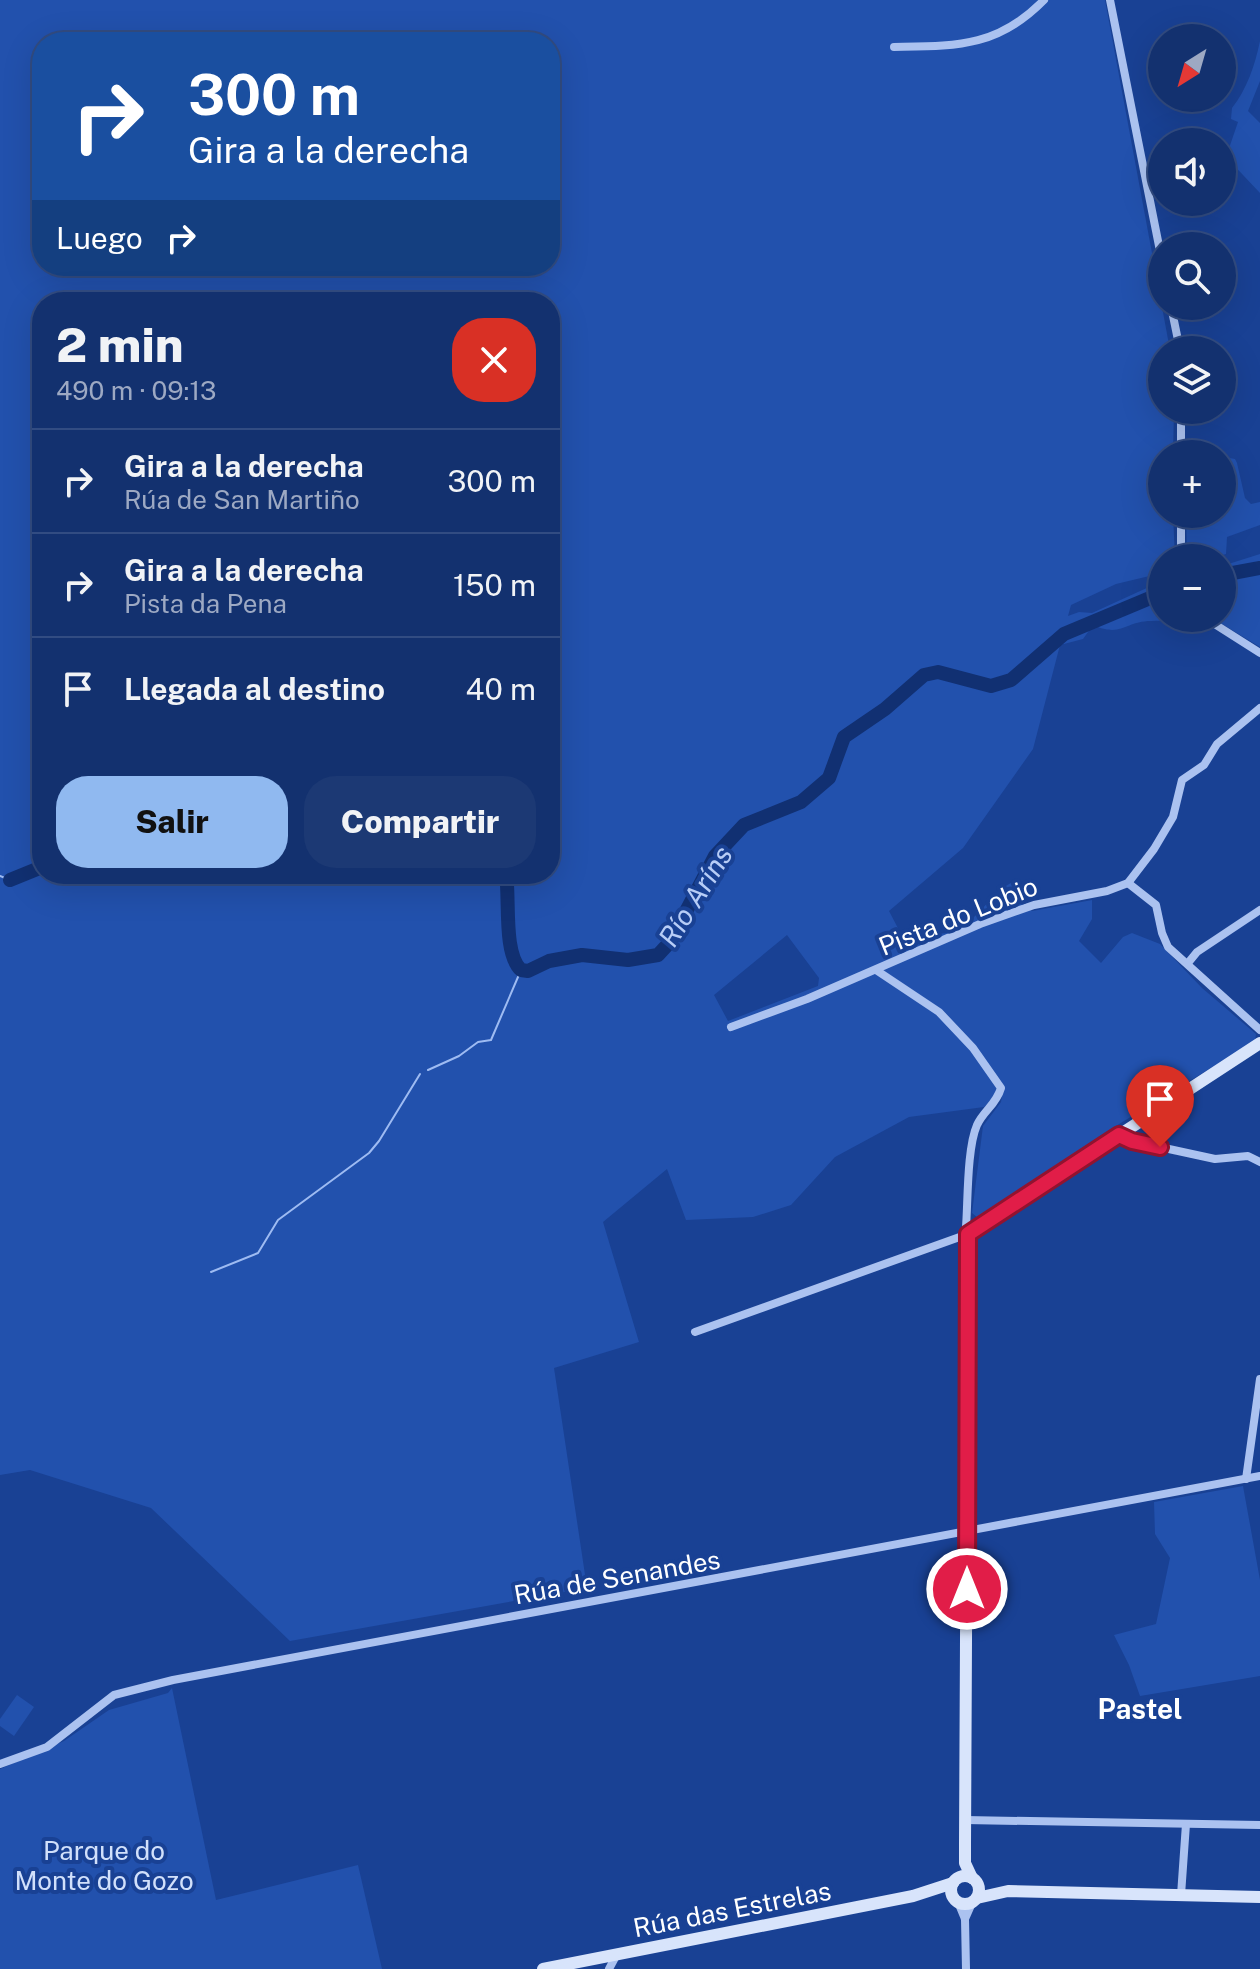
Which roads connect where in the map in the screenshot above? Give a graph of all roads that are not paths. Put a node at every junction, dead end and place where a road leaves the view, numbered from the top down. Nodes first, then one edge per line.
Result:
1 (1044, 0) edge
2 (1110, 0) edge
3 (894, 47) dead end
4 (1156, 232) edge
5 (1227, 632) edge
6 (1260, 653) edge
7 (1260, 708) edge
8 (1128, 883) junction
9 (1260, 910) edge
10 (1188, 963) junction
11 (876, 970) junction
12 (731, 1027) dead end
13 (1260, 1030) edge
14 (1260, 1043) edge
15 (1119, 1135) junction
16 (1260, 1162) edge
17 (968, 1234) junction
18 (695, 1332) dead end
19 (1260, 1379) edge
20 (1260, 1476) edge
21 (1246, 1479) junction
22 (967, 1531) junction
23 (0, 1764) edge
24 (965, 1820) junction
25 (1186, 1824) junction
26 (1260, 1825) edge
27 (965, 1880) junction
28 (1008, 1891) junction
29 (929, 1893) junction
30 (1181, 1895) junction
31 (1260, 1897) edge
32 (956, 1899) junction
33 (975, 1900) junction
34 (965, 1919) junction
35 (617, 1954) junction
36 (543, 1969) edge
37 (609, 1969) edge
38 (966, 1969) edge

1 - 3 street
2 - 4 street
5 - 6 street
7 - 8 street
8 - 10 street
8 - 11 street, Pista do Lobio
9 - 10 street
10 - 13 street
11 - 12 street, Pista do Lobio
11 - 17 street
14 - 15 street
15 - 16 street
15 - 17 street
17 - 18 street
17 - 22 street
19 - 21 street
20 - 21 street, Rúa de Senandes
21 - 22 street, Rúa de Senandes
22 - 23 street, Rúa de Senandes
22 - 24 street
24 - 25 street
24 - 27 street
25 - 26 street
25 - 30 street
27 - 28 street
27 - 29 street, Rúa das Estrelas
27 - 32 street
27 - 33 street
28 - 30 street
28 - 33 street
29 - 32 street, Rúa das Estrelas
29 - 35 street, Rúa das Estrelas
30 - 31 street
32 - 33 street, Rúa das Estrelas
32 - 34 street
33 - 34 street
34 - 38 street
35 - 36 street, Rúa das Estrelas
35 - 37 street

